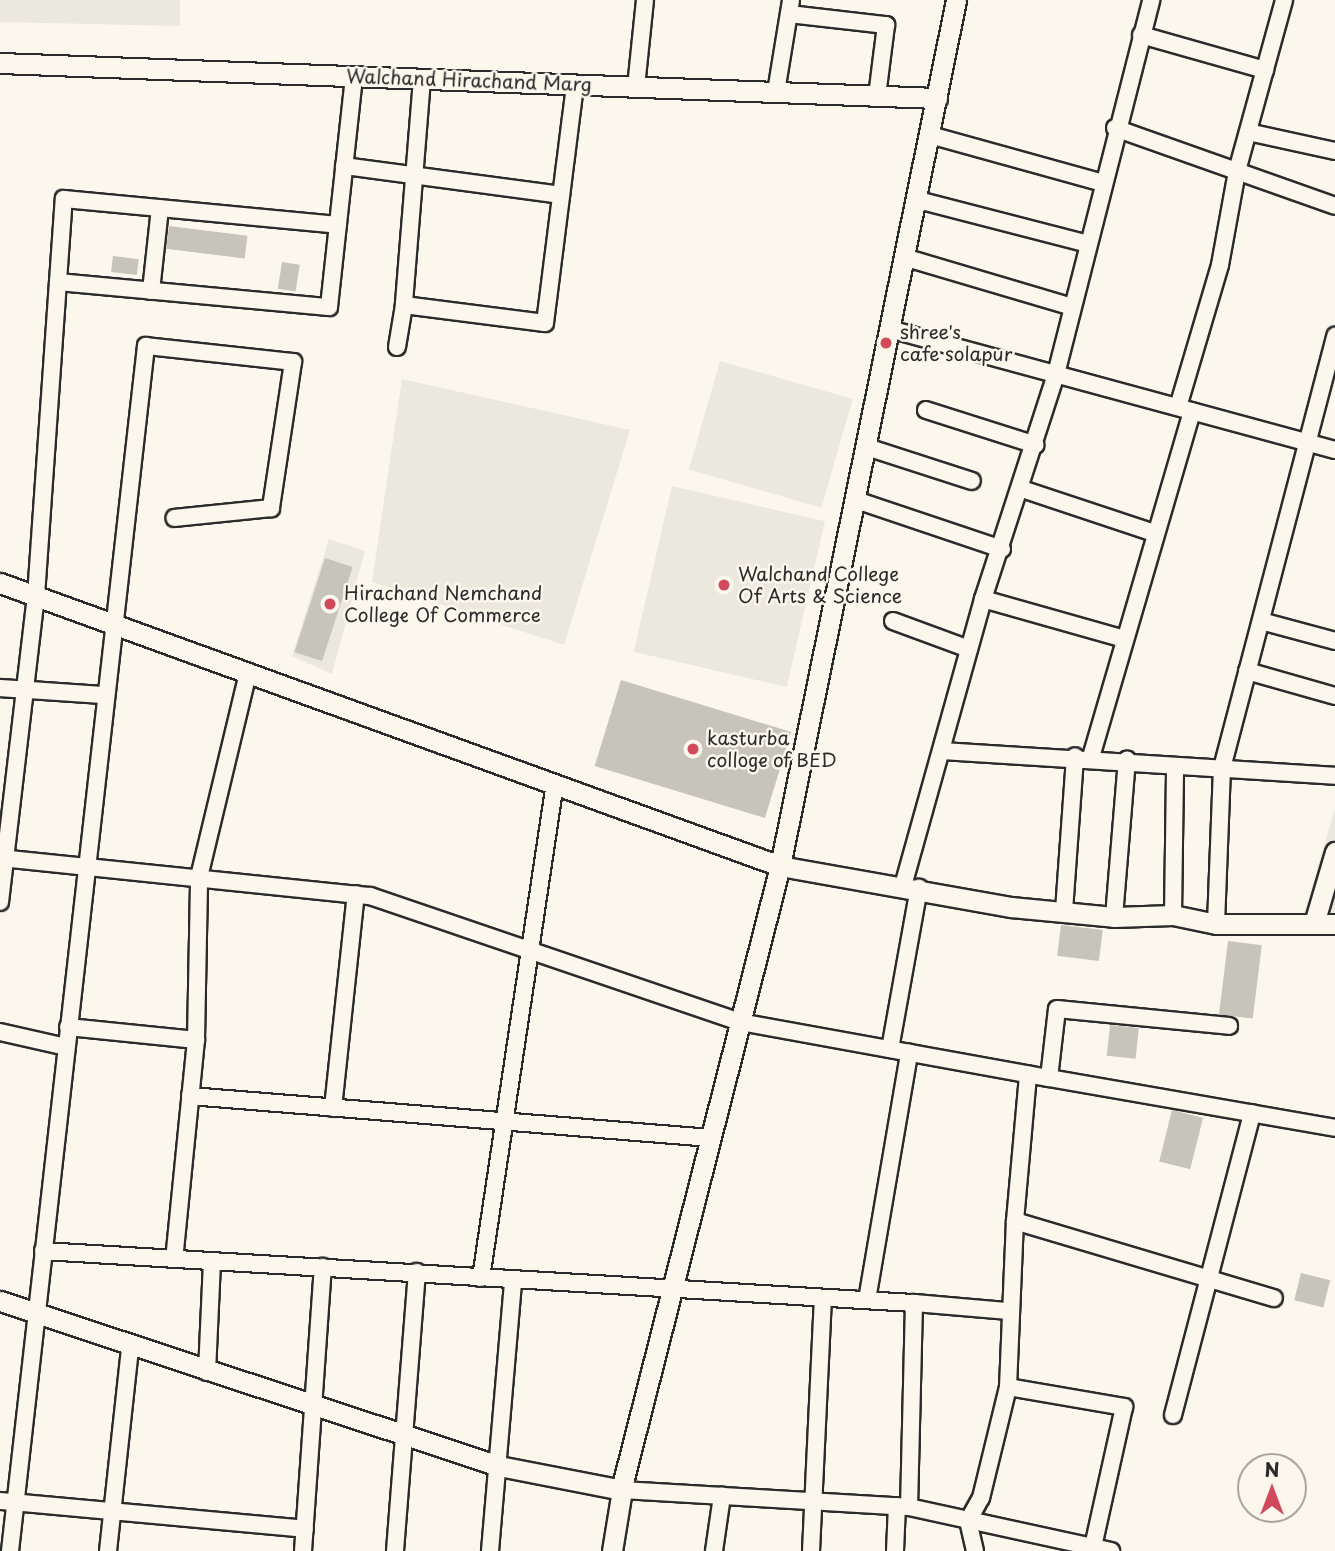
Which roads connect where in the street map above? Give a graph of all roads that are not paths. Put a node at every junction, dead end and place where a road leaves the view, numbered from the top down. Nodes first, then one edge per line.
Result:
1 (645, 0) edge
2 (956, 0) edge
3 (1150, 0) edge
4 (1283, 0) edge
5 (790, 7) edge
6 (1141, 34) junction
7 (0, 63) edge
8 (1265, 71) junction
9 (354, 76) junction
10 (422, 79) junction
11 (575, 85) junction
12 (636, 87) junction
13 (776, 92) junction
14 (877, 96) junction
15 (937, 98) junction
16 (1115, 128) junction
17 (1248, 132) junction
18 (930, 135) junction
19 (1335, 151) edge
20 (344, 166) junction
21 (1237, 171) junction
22 (415, 176) junction
23 (1100, 182) junction
24 (561, 195) junction
25 (918, 201) junction
26 (1335, 206) edge
27 (160, 208) junction
28 (338, 225) junction
29 (1088, 244) junction
30 (907, 258) junction
31 (58, 282) junction
32 (151, 291) junction
33 (404, 305) junction
34 (1072, 307) junction
35 (893, 330) junction
36 (1335, 337) edge
37 (397, 347) dead end
38 (1056, 374) junction
39 (1185, 409) junction
40 (926, 410) dead end
41 (1307, 442) junction
42 (1036, 445) junction
43 (867, 447) junction
44 (1335, 450) edge
45 (972, 481) dead end
46 (1022, 489) junction
47 (856, 500) junction
48 (175, 518) dead end
49 (1154, 533) junction
50 (1002, 549) junction
51 (0, 583) edge
52 (36, 596) junction
53 (983, 599) junction
54 (893, 621) dead end
55 (1261, 621) junction
56 (110, 623) junction
57 (1124, 639) junction
58 (1335, 641) edge
59 (969, 649) junction
60 (1247, 671) junction
61 (248, 673) junction
62 (0, 688) edge
63 (25, 690) junction
64 (102, 695) junction
65 (1335, 696) edge
66 (942, 751) junction
67 (1083, 756) junction
68 (1127, 760) junction
69 (1175, 766) junction
70 (1222, 768) junction
71 (1335, 776) edge
72 (555, 784) junction
73 (1335, 852) edge
74 (3, 858) edge
75 (85, 866) junction
76 (780, 866) junction
77 (199, 877) junction
78 (911, 887) junction
79 (356, 894) junction
80 (0, 902) edge
81 (1064, 911) junction
82 (1173, 915) junction
83 (1114, 917) junction
84 (1315, 920) junction
85 (1216, 924) junction
86 (1335, 924) edge
87 (528, 947) junction
88 (740, 1022) junction
89 (1229, 1026) dead end
90 (68, 1027) junction
91 (0, 1032) edge
92 (196, 1040) junction
93 (66, 1047) junction
94 (890, 1049) junction
95 (909, 1053) junction
96 (1028, 1074) junction
97 (1049, 1078) junction
98 (190, 1096) junction
99 (333, 1108) junction
100 (1252, 1113) junction
101 (505, 1122) junction
102 (1335, 1128) edge
103 (711, 1138) junction
104 (1016, 1222) junction
105 (43, 1251) junction
106 (174, 1259) junction
107 (212, 1261) junction
108 (323, 1267) junction
109 (417, 1272) junction
110 (1205, 1277) junction
111 (481, 1278) junction
112 (513, 1280) junction
113 (672, 1290) junction
114 (823, 1298) junction
115 (1274, 1298) dead end
116 (867, 1300) junction
117 (0, 1301) edge
118 (914, 1303) junction
119 (36, 1311) junction
120 (1007, 1311) junction
121 (130, 1348) junction
122 (207, 1372) junction
123 (1008, 1387) junction
124 (313, 1405) junction
125 (1173, 1415) dead end
126 (407, 1433) junction
127 (499, 1465) junction
128 (622, 1490) junction
129 (722, 1496) junction
130 (815, 1501) junction
131 (8, 1502) edge
132 (903, 1506) junction
133 (112, 1510) junction
134 (968, 1521) junction
135 (305, 1529) junction
136 (1093, 1549) edge
137 (10, 1551) edge
138 (107, 1551) edge
139 (303, 1551) edge
140 (396, 1551) edge
141 (491, 1551) edge
142 (612, 1551) edge
143 (714, 1551) edge
144 (811, 1551) edge
145 (895, 1551) edge
146 (975, 1551) edge
147 (1111, 1551) edge

1 - 12 street
2 - 15 street
3 - 6 street
4 - 8 street
5 - 13 street
5 - 14 street
6 - 8 street
6 - 16 street
7 - 9 street, Walchand Hirachand Marg
8 - 17 street
9 - 10 street, Walchand Hirachand Marg
9 - 20 street
10 - 11 street, Walchand Hirachand Marg
10 - 22 street
11 - 12 street, Walchand Hirachand Marg
11 - 24 street
12 - 13 street, Walchand Hirachand Marg
13 - 14 street, Walchand Hirachand Marg
14 - 15 street, Walchand Hirachand Marg
15 - 18 street
16 - 21 street
16 - 23 street
17 - 19 street
17 - 21 street
18 - 23 street
18 - 25 street
20 - 22 street
20 - 28 street
21 - 26 street
21 - 39 street
22 - 24 street
22 - 33 street
23 - 29 street
24 - 33 street
25 - 29 street
25 - 30 street
27 - 28 street
27 - 31 street
27 - 32 street
28 - 32 street
29 - 34 street
30 - 34 street
30 - 35 street
31 - 32 street
31 - 52 street
33 - 37 street
34 - 38 street
35 - 38 street
35 - 43 street
36 - 41 street
38 - 39 street
38 - 42 street
39 - 41 street
39 - 49 street
40 - 42 street
41 - 44 street
41 - 55 street
42 - 46 street
43 - 45 street
43 - 47 street
46 - 49 street
46 - 50 street
47 - 50 street
47 - 76 street
48 - 56 street
49 - 57 street
50 - 53 street
51 - 52 street
52 - 56 street
52 - 63 street
53 - 57 street
53 - 59 street
54 - 59 street
55 - 58 street
55 - 60 street
56 - 61 street
56 - 64 street
57 - 67 street
59 - 66 street
60 - 65 street
60 - 70 street
61 - 72 street
61 - 77 street
62 - 63 street
63 - 64 street
63 - 74 street
64 - 75 street
66 - 67 street
66 - 78 street
67 - 68 street
67 - 81 street
68 - 69 street
68 - 83 street
69 - 70 street
69 - 82 street
70 - 71 street
70 - 85 street
72 - 76 street
72 - 87 street
73 - 84 street
74 - 75 street
74 - 80 street
75 - 77 street
75 - 90 street
76 - 78 street
76 - 88 street
77 - 79 street
77 - 92 street
78 - 81 street
78 - 94 street
79 - 87 street
79 - 99 street
81 - 83 street
82 - 83 street
82 - 85 street
84 - 85 street
84 - 86 street
87 - 88 street
87 - 101 street
88 - 94 street
88 - 103 street
89 - 97 street
90 - 92 street
90 - 93 street
91 - 93 street
92 - 98 street
93 - 105 street
94 - 95 street
95 - 96 street
95 - 116 street
96 - 97 street
96 - 104 street
97 - 100 street
98 - 99 street
98 - 106 street
99 - 101 street
100 - 102 street
100 - 110 street
101 - 103 street
101 - 111 street
103 - 113 street
104 - 110 street
104 - 120 street
105 - 106 street
105 - 119 street
106 - 107 street
107 - 108 street
107 - 122 street
108 - 109 street
108 - 124 street
109 - 111 street
109 - 126 street
110 - 115 street
110 - 125 street
111 - 112 street
112 - 113 street
112 - 127 street
113 - 114 street
113 - 128 street
114 - 116 street
114 - 130 street
116 - 118 street
117 - 119 street
118 - 120 street
118 - 132 street
119 - 121 street
119 - 131 street
120 - 123 street
121 - 122 street
121 - 133 street
122 - 124 street
123 - 134 street
123 - 136 street
124 - 126 street
124 - 135 street
126 - 127 street
126 - 140 street
127 - 128 street
127 - 141 street
128 - 129 street
128 - 142 street
129 - 130 street
129 - 143 street
130 - 132 street
130 - 144 street
131 - 133 street
131 - 137 street
132 - 134 street
132 - 145 street
133 - 135 street
133 - 138 street
134 - 136 street
134 - 146 street
135 - 139 street
136 - 147 street

